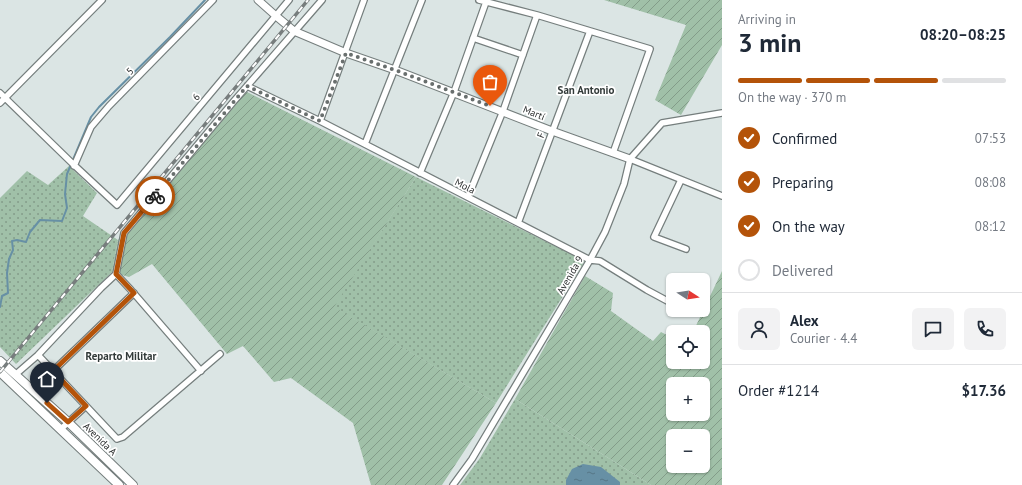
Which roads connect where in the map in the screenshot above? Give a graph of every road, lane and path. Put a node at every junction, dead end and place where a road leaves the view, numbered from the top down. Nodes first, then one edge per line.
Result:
1 (102, 0) edge
2 (213, 0) edge
3 (258, 0) edge
4 (289, 0) edge
5 (322, 0) edge
6 (364, 0) edge
7 (422, 0) edge
8 (483, 1) edge
9 (537, 15) junction
10 (276, 16) junction
11 (294, 31) junction
12 (590, 31) junction
13 (473, 38) junction
14 (346, 53) junction
15 (522, 55) junction
16 (395, 70) junction
17 (247, 86) junction
18 (454, 92) junction
19 (0, 93) edge
20 (5, 98) junction
21 (0, 103) edge
22 (503, 111) junction
23 (722, 112) edge
24 (320, 121) junction
25 (552, 131) junction
26 (366, 144) junction
27 (613, 153) junction
28 (630, 159) junction
29 (74, 166) junction
30 (420, 173) junction
31 (680, 180) junction
32 (722, 196) edge
33 (468, 197) junction
34 (518, 223) junction
35 (686, 249) dead end
36 (590, 260) junction
37 (116, 274) junction
38 (134, 293) junction
39 (666, 300) edge
40 (220, 354) dead end
41 (38, 355) junction
42 (0, 361) edge
43 (53, 371) junction
44 (201, 371) junction
45 (0, 372) edge
46 (15, 375) junction
47 (86, 406) junction
48 (68, 422) junction
49 (61, 429) junction
50 (119, 485) edge
51 (133, 485) edge
52 (452, 485) edge

1 - 20 street
2 - 29 street, 5
3 - 10 street, Martí
4 - 10 street, 6
5 - 11 street
6 - 14 street
7 - 16 street
8 - 9 street
8 - 13 street
9 - 12 street
9 - 15 street
10 - 11 street, Martí
10 - 29 street, 6
11 - 14 street, Martí
11 - 17 street
12 - 25 street, F
12 - 27 street
13 - 15 street
13 - 18 street
14 - 16 street, Martí
14 - 24 street
15 - 22 street
16 - 18 street, Martí
16 - 26 street
17 - 24 street, Mola
17 - 37 street
18 - 22 street, Martí
18 - 30 street
19 - 20 street
20 - 21 street
20 - 29 street
22 - 25 street, Martí
22 - 33 street
23 - 28 street, Avenida 9
24 - 26 street, Mola
25 - 27 street, Martí
25 - 34 street, F
26 - 30 street, Mola
27 - 28 street, Martí
28 - 31 street, Martí
28 - 36 street, Avenida 9
30 - 33 street, Mola
31 - 32 street, Martí
31 - 35 street
33 - 34 street, Mola
34 - 36 street, Mola
36 - 39 street, Mola
36 - 52 street, Avenida 9
37 - 38 street
37 - 41 street
38 - 43 street
38 - 44 street
40 - 44 street
41 - 43 street
41 - 46 street
42 - 46 main road, Avenida A
43 - 47 street
44 - 47 street
45 - 49 main road, Avenida A
46 - 48 main road, Avenida A
47 - 48 street
48 - 49 street
48 - 51 main road, Avenida A
49 - 50 main road, Avenida A

